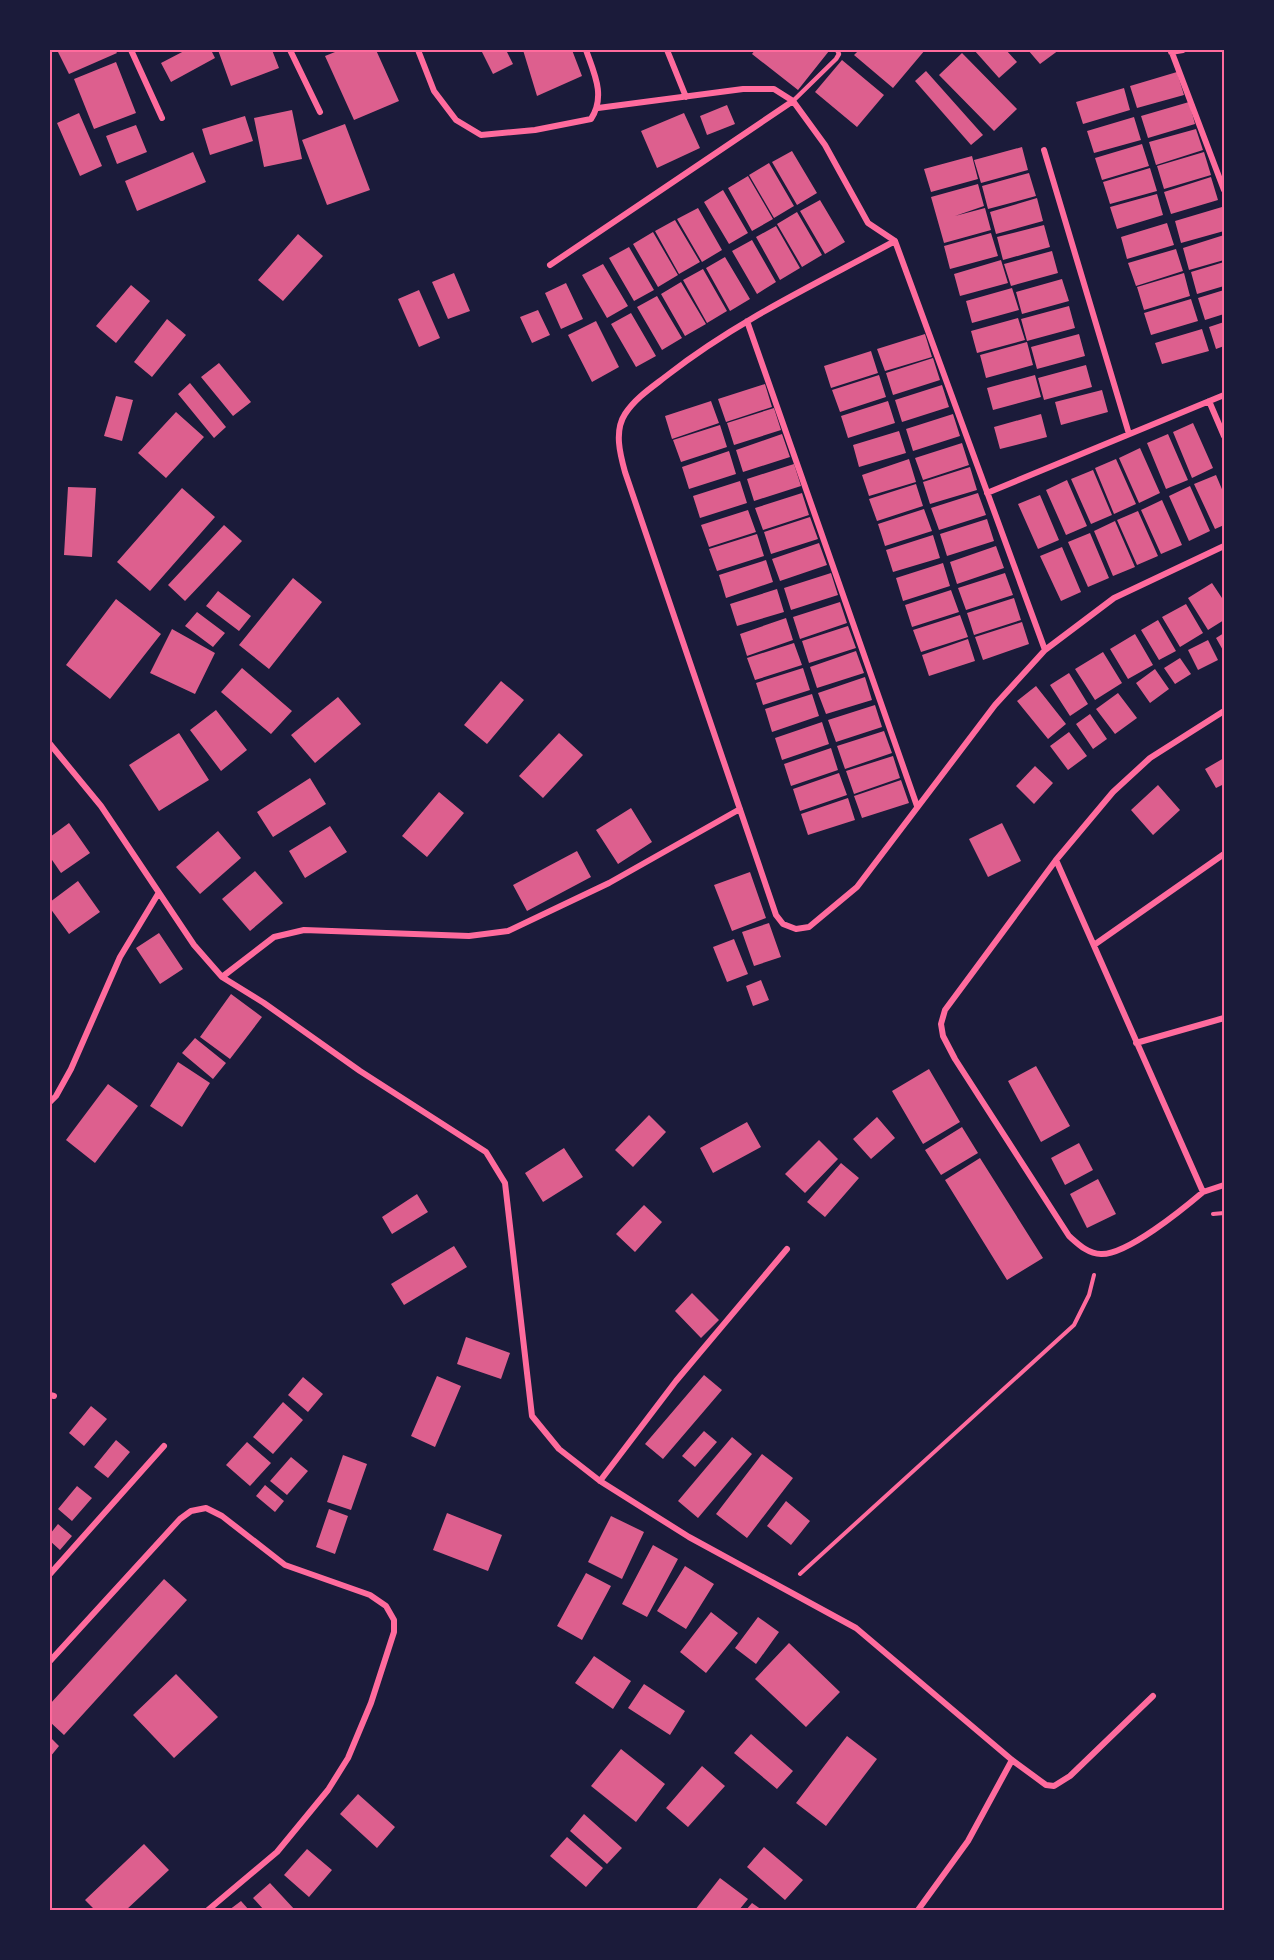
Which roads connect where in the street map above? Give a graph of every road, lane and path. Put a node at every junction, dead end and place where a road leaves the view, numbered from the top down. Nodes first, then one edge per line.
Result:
1 (131, 50) edge
2 (290, 50) edge
3 (418, 50) edge
4 (586, 50) edge
5 (667, 50) edge
6 (837, 50) edge
7 (1183, 50) edge
8 (1171, 51) edge
9 (686, 97) junction
10 (793, 101) junction
11 (598, 108) junction
12 (320, 112) dead end
13 (162, 118) dead end
14 (1044, 150) dead end
15 (1224, 190) edge
16 (895, 241) junction
17 (550, 265) dead end
18 (747, 321) junction
19 (1224, 395) edge
20 (1209, 401) junction
21 (1129, 434) junction
22 (1224, 436) edge
23 (987, 493) junction
24 (1224, 546) edge
25 (1045, 650) junction
26 (1224, 711) edge
27 (50, 744) edge
28 (917, 806) junction
29 (740, 809) junction
30 (1224, 854) edge
31 (1056, 860) junction
32 (158, 894) junction
33 (1094, 945) junction
34 (222, 977) junction
35 (1224, 1018) edge
36 (1136, 1043) junction
37 (50, 1102) edge
38 (1224, 1185) edge
39 (1203, 1192) junction
40 (787, 1249) dead end
41 (1099, 1254) junction
42 (164, 1446) dead end
43 (600, 1481) junction
44 (50, 1574) edge
45 (784, 1589) junction
46 (50, 1661) edge
47 (1153, 1696) dead end
48 (1012, 1760) junction
49 (208, 1911) edge
50 (918, 1911) edge

1 - 13 street
2 - 12 street
3 - 11 street
4 - 11 street
5 - 9 street
6 - 10 lane
7 - 8 street
8 - 15 street
9 - 10 street
9 - 11 street
10 - 16 street
10 - 17 street
14 - 21 street
16 - 18 street
16 - 23 street
18 - 28 street
18 - 29 street
19 - 20 street
20 - 21 street
20 - 22 street
21 - 23 street
23 - 25 street
24 - 25 street
25 - 28 street
26 - 31 street
27 - 32 street
28 - 29 street
29 - 34 street
30 - 33 street
31 - 33 street
31 - 41 street
32 - 34 street
32 - 37 street
33 - 36 street
34 - 43 street
35 - 36 street
36 - 39 street
38 - 39 street
39 - 41 street
40 - 43 street
41 - 45 path
42 - 44 street
43 - 45 street
45 - 48 street
46 - 49 street
47 - 48 street
48 - 50 street

